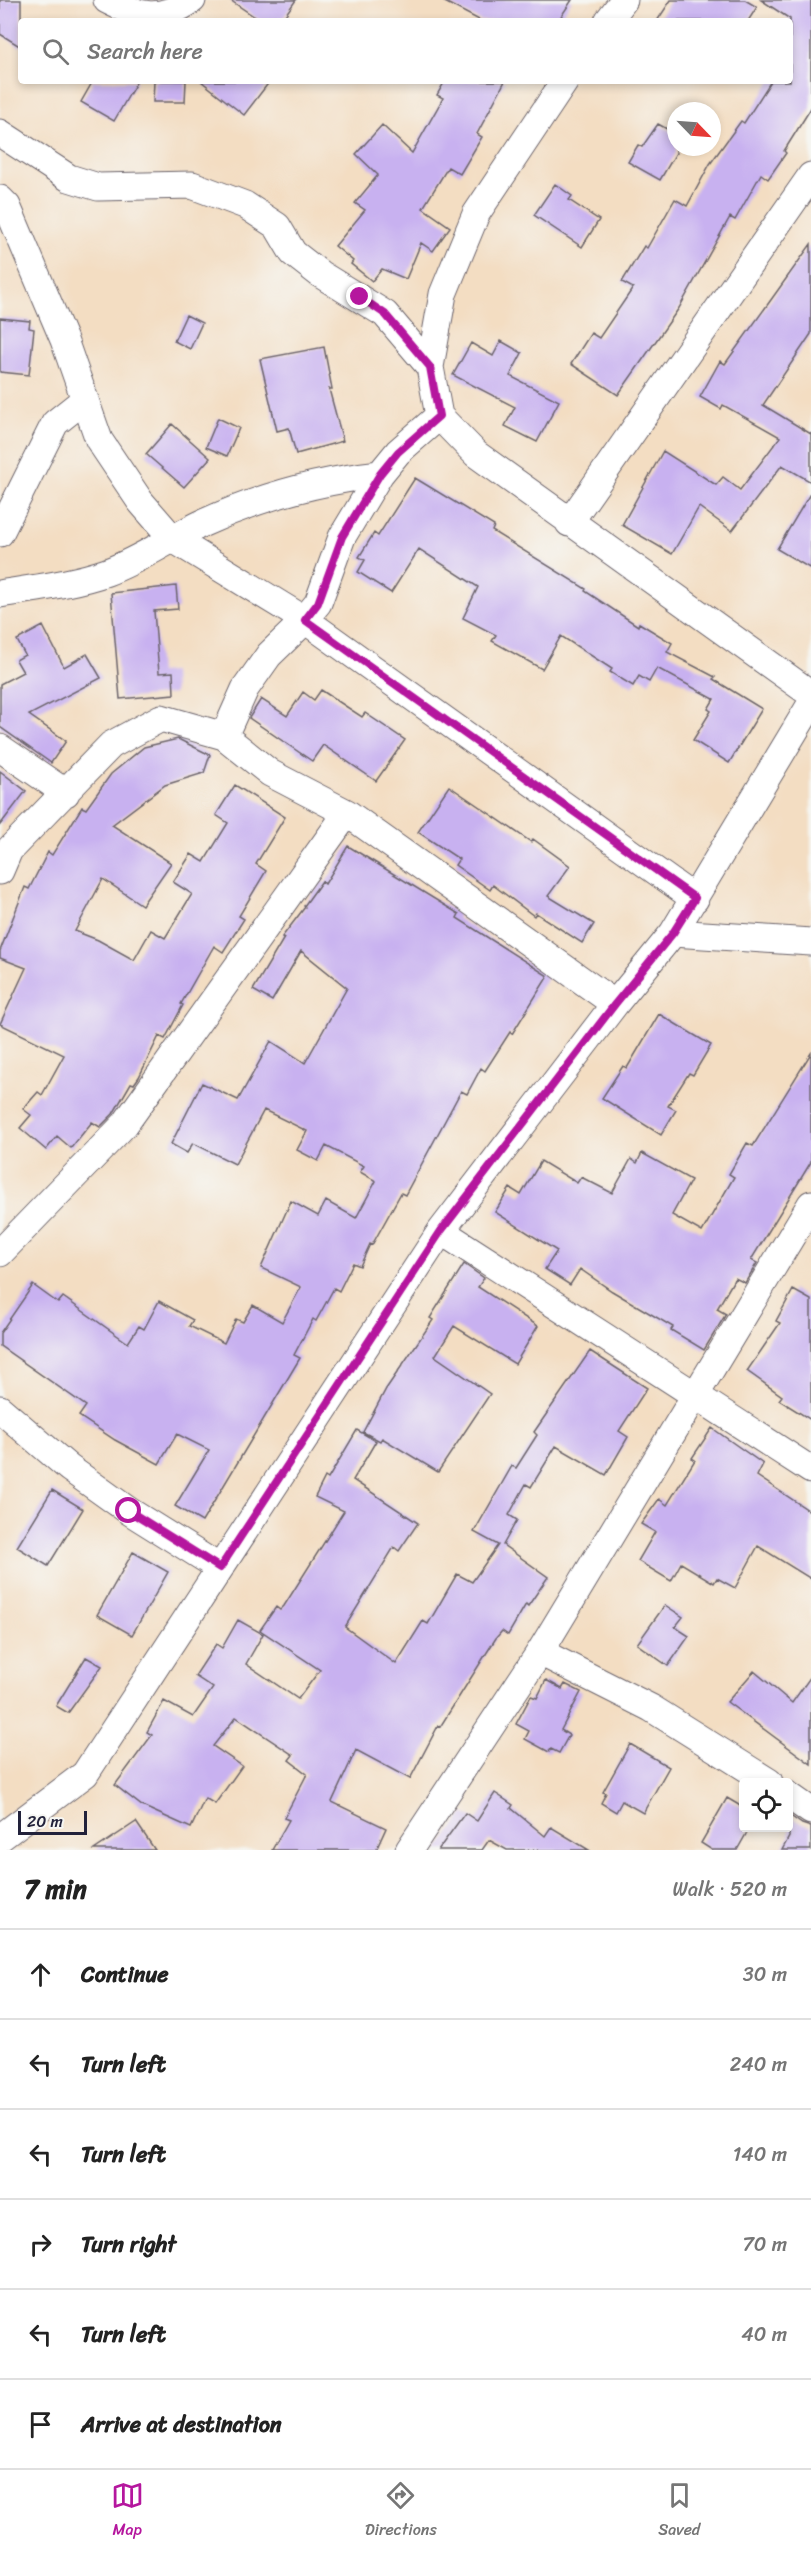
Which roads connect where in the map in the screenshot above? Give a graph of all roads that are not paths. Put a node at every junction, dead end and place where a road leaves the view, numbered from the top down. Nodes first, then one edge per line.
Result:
1 (107, 0) edge
2 (192, 0) edge
3 (624, 0) edge
4 (610, 18) edge
5 (563, 84) edge
6 (0, 133) edge
7 (811, 176) edge
8 (0, 199) edge
9 (430, 367) junction
10 (84, 400) junction
11 (439, 416) junction
12 (380, 474) junction
13 (569, 523) junction
14 (0, 534) edge
15 (173, 539) junction
16 (0, 594) edge
17 (305, 620) junction
18 (811, 694) edge
19 (811, 704) edge
20 (224, 736) junction
21 (0, 747) edge
22 (66, 793) junction
23 (347, 813) junction
24 (0, 871) edge
25 (695, 898) junction
26 (673, 933) junction
27 (811, 942) edge
28 (615, 1004) junction
29 (811, 1204) edge
30 (441, 1231) junction
31 (0, 1253) edge
32 (697, 1396) junction
33 (0, 1409) edge
34 (811, 1470) edge
35 (220, 1568) junction
36 (540, 1652) junction
37 (763, 1778) edge
38 (793, 1798) edge
39 (811, 1811) edge
40 (0, 1838) edge
41 (409, 1850) edge

1 - 2 street
3 - 4 street
5 - 9 street
6 - 9 street
7 - 13 street
8 - 10 street
9 - 11 street
10 - 14 street
10 - 15 street
11 - 12 street
11 - 13 street
12 - 15 street
12 - 17 street
13 - 18 street
15 - 16 street
15 - 17 street
17 - 20 street
17 - 25 street
19 - 25 street
20 - 22 street
20 - 23 street
21 - 22 street
22 - 24 street
23 - 28 street
23 - 31 street
25 - 26 street
26 - 27 street
26 - 28 street
28 - 30 street
29 - 32 street
30 - 32 street
30 - 35 street
32 - 34 street
32 - 36 street
33 - 35 street
35 - 40 street
36 - 37 street
36 - 41 street
38 - 39 street

